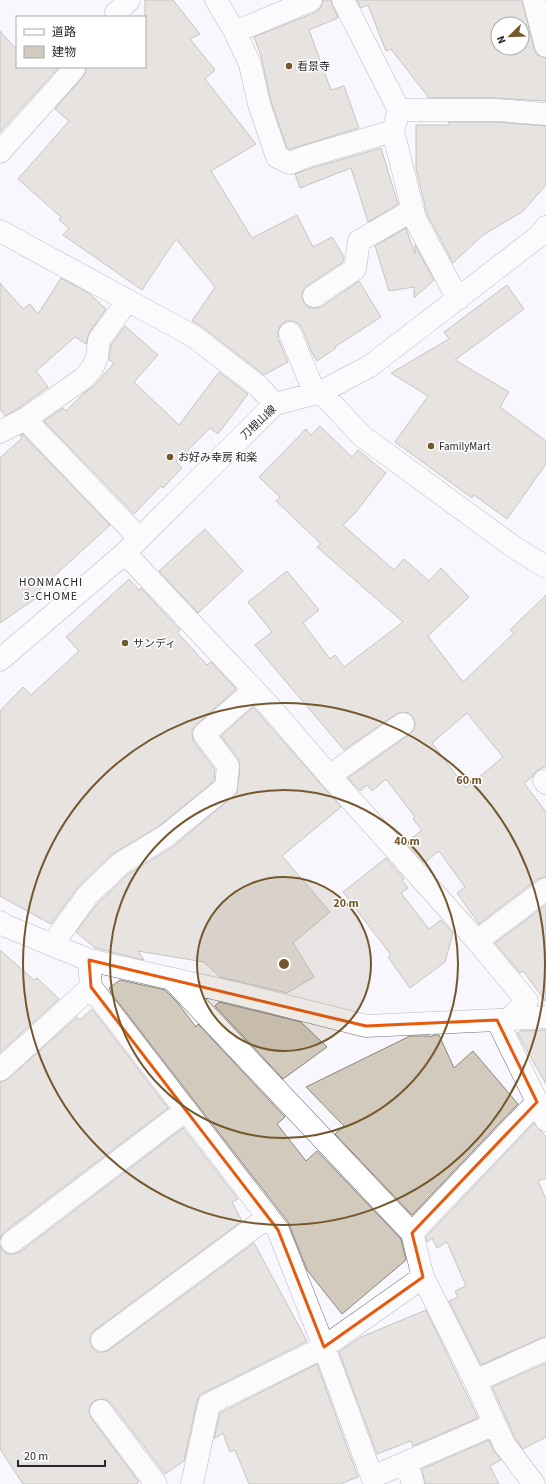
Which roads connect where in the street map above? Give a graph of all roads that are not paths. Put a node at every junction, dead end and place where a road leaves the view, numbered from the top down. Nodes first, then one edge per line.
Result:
1 (216, 0) edge
2 (311, 0) edge
3 (343, 0) edge
4 (534, 0) edge
5 (235, 32) junction
6 (546, 46) edge
7 (74, 69) dead end
8 (399, 110) junction
9 (546, 114) edge
10 (393, 131) junction
11 (0, 152) edge
12 (413, 210) junction
13 (0, 231) edge
14 (544, 236) edge
15 (314, 296) dead end
16 (458, 299) junction
17 (128, 300) junction
18 (290, 333) dead end
19 (318, 393) junction
20 (275, 404) junction
21 (25, 419) junction
22 (0, 432) edge
23 (132, 545) junction
24 (546, 567) edge
25 (0, 660) edge
26 (254, 690) junction
27 (403, 724) dead end
28 (329, 776) junction
29 (546, 889) edge
30 (0, 922) edge
31 (477, 941) junction
32 (52, 945) junction
33 (89, 960) junction
34 (172, 979) junction
35 (91, 987) junction
36 (546, 1016) edge
37 (503, 1020) junction
38 (0, 1070) edge
39 (186, 1110) junction
40 (542, 1111) edge
41 (268, 1217) junction
42 (412, 1233) junction
43 (12, 1242) dead end
44 (423, 1277) junction
45 (102, 1340) dead end
46 (324, 1346) junction
47 (546, 1349) edge
48 (475, 1381) junction
49 (101, 1411) dead end
50 (495, 1424) junction
51 (407, 1462) junction
52 (362, 1482) edge
53 (156, 1484) edge
54 (192, 1484) edge
55 (413, 1484) edge
56 (534, 1484) edge

1 - 5 street
2 - 5 street
3 - 8 street
4 - 6 street
5 - 10 street
7 - 11 street
8 - 9 street
8 - 10 street
10 - 12 street
12 - 15 street
12 - 16 street
13 - 17 street
14 - 16 street, 刀根山線
16 - 19 street, 刀根山線
17 - 20 street
17 - 21 street
18 - 19 street
19 - 20 street, 刀根山線
19 - 24 street
20 - 23 street, 刀根山線
21 - 22 street
21 - 23 street
23 - 25 street, 刀根山線
23 - 26 street
26 - 28 street
26 - 32 street
27 - 28 street
28 - 31 street
29 - 31 street
30 - 32 street
31 - 37 street
32 - 33 street
33 - 34 street
33 - 35 street
34 - 37 street
34 - 42 street
35 - 38 street
35 - 39 street
36 - 37 street
37 - 40 street
39 - 41 street
39 - 43 street
40 - 42 street
41 - 45 street
41 - 46 street
42 - 44 street
44 - 46 street
44 - 48 street
46 - 52 street
46 - 54 street
47 - 48 street
48 - 50 street
49 - 53 street
50 - 51 street
50 - 56 street
51 - 52 street
51 - 55 street

